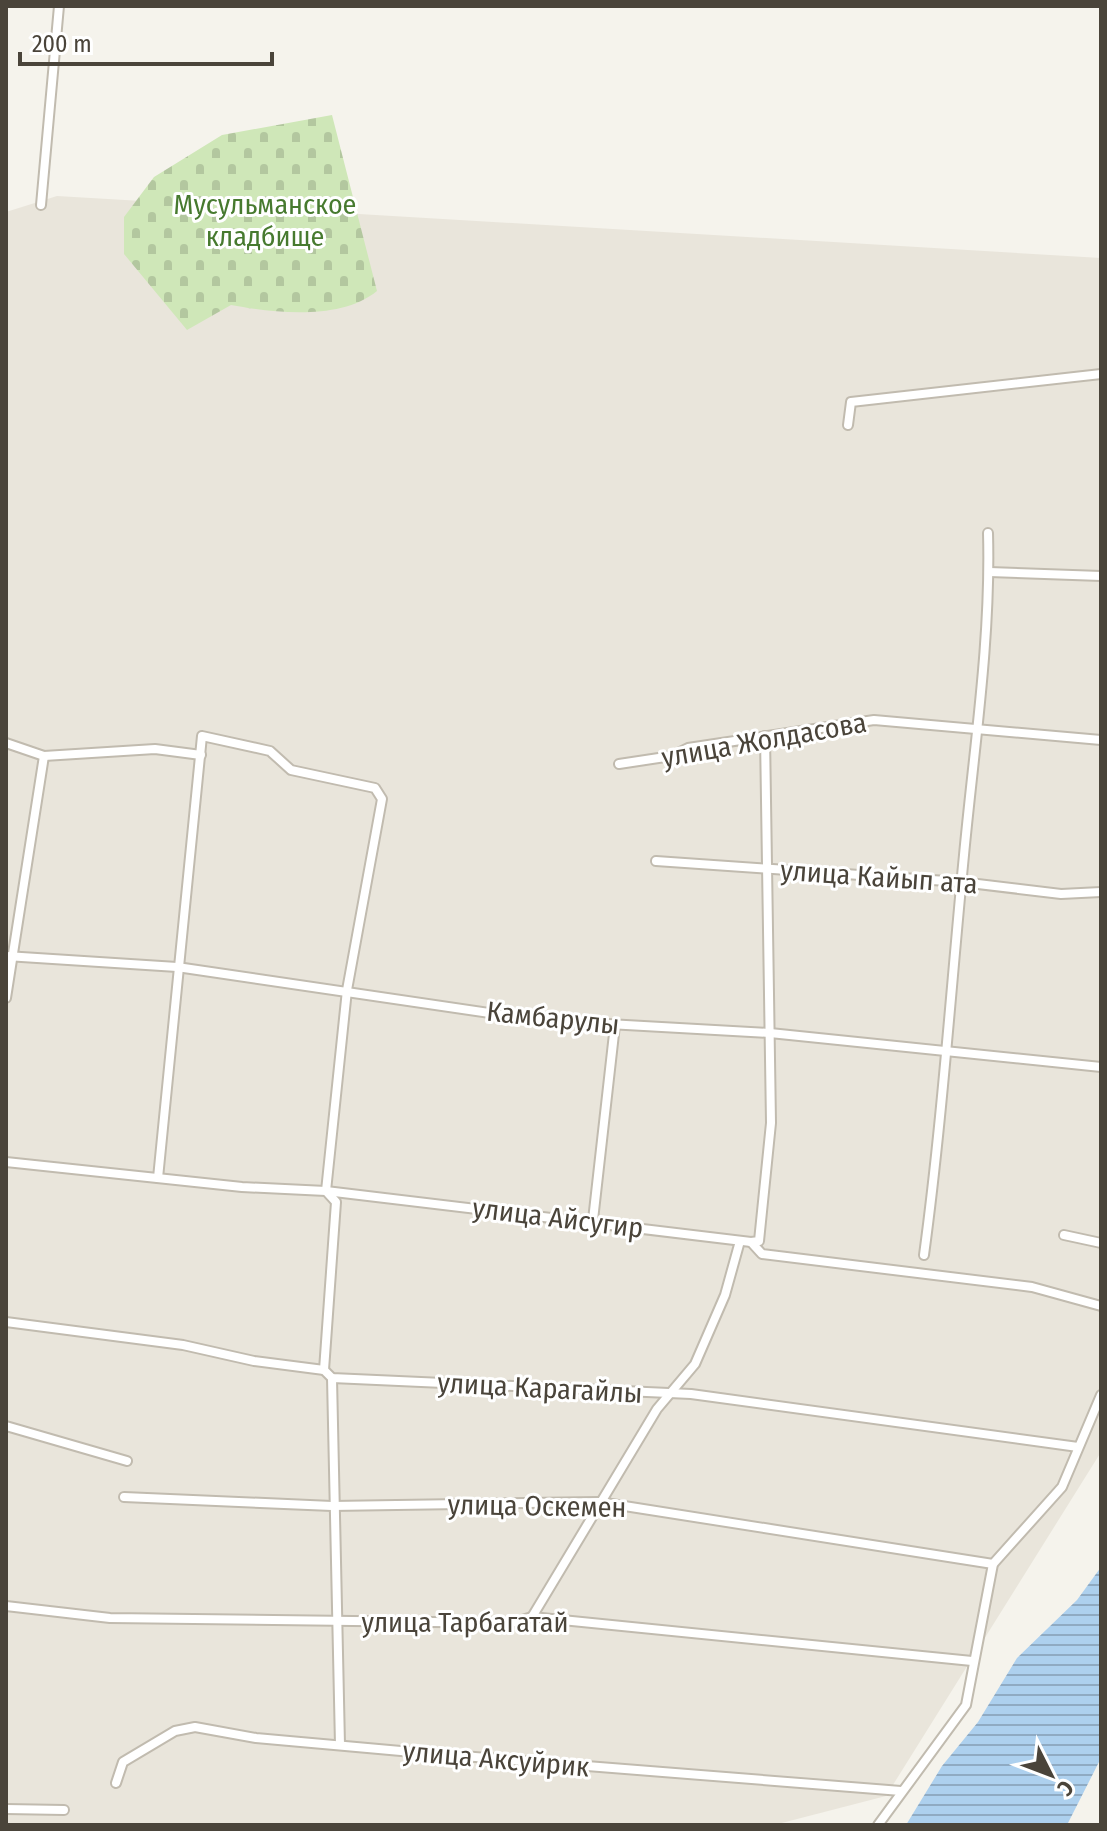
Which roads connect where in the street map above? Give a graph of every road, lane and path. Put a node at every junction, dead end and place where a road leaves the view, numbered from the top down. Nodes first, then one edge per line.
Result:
1 (59, 6) edge
2 (41, 205) dead end
3 (1101, 374) edge
4 (848, 425) dead end
5 (988, 533) dead end
6 (989, 572) junction
7 (1101, 576) edge
8 (976, 729) junction
9 (765, 736) junction
10 (1101, 740) edge
11 (6, 743) edge
12 (201, 755) junction
13 (44, 756) junction
14 (619, 764) dead end
15 (656, 861) dead end
16 (767, 868) junction
17 (961, 882) junction
18 (1101, 892) edge
19 (9, 957) edge
20 (177, 967) junction
21 (347, 990) junction
22 (6, 998) edge
23 (615, 1025) junction
24 (770, 1033) junction
25 (944, 1051) junction
26 (1101, 1067) edge
27 (6, 1162) edge
28 (158, 1178) junction
29 (326, 1191) junction
30 (593, 1220) junction
31 (1101, 1231) edge
32 (1064, 1235) dead end
33 (740, 1241) junction
34 (751, 1242) junction
35 (1100, 1243) edge
36 (924, 1255) dead end
37 (1101, 1306) edge
38 (6, 1322) edge
39 (324, 1370) junction
40 (332, 1378) junction
41 (673, 1394) junction
42 (1101, 1395) edge
43 (6, 1426) edge
44 (1078, 1447) junction
45 (127, 1461) dead end
46 (124, 1497) dead end
47 (599, 1502) junction
48 (332, 1506) junction
49 (993, 1564) junction
50 (6, 1606) edge
51 (532, 1617) junction
52 (335, 1623) junction
53 (972, 1661) junction
54 (340, 1745) junction
55 (116, 1783) dead end
56 (901, 1791) junction
57 (6, 1809) edge
58 (64, 1810) dead end
59 (878, 1825) edge

1 - 2 street
3 - 4 street
5 - 6 street
6 - 7 street
6 - 8 street
8 - 9 street, улица Жолдасова
8 - 10 street, улица Жолдасова
8 - 17 street
9 - 14 street, улица Жолдасова
9 - 16 street
11 - 13 street
12 - 13 street
12 - 20 street
12 - 21 street
13 - 19 street
15 - 16 street, улица Кайып ата
16 - 17 street, улица Кайып ата
16 - 24 street
17 - 18 street, улица Кайып ата
17 - 25 street
19 - 20 street, Камбарулы
19 - 22 street
20 - 21 street, Камбарулы
20 - 28 street
21 - 23 street, Камбарулы
21 - 29 street
23 - 24 street, Камбарулы
23 - 30 street
24 - 25 street, Камбарулы
24 - 34 street
25 - 26 street, Камбарулы
25 - 36 street
27 - 28 street, улица Айсугир
28 - 29 street, улица Айсугир
29 - 30 street, улица Айсугир
29 - 39 street
30 - 33 street, улица Айсугир
31 - 35 street
32 - 35 street
33 - 34 street, улица Айсугир
33 - 41 street
34 - 37 street, улица Айсугир
38 - 39 street
39 - 40 street
40 - 41 street, улица Карагайлы
40 - 48 street
41 - 44 street, улица Карагайлы
41 - 47 street
42 - 44 street
43 - 45 street
44 - 49 street
46 - 48 street, улица Оскемен
47 - 48 street, улица Оскемен
47 - 49 street, улица Оскемен
47 - 51 street
48 - 52 street
49 - 53 street
50 - 52 street, улица Тарбагатай
51 - 52 street, улица Тарбагатай
51 - 53 street, улица Тарбагатай
52 - 54 street
53 - 56 street
54 - 55 street, улица Аксуйрик
54 - 56 street, улица Аксуйрик
56 - 59 street
57 - 58 street

